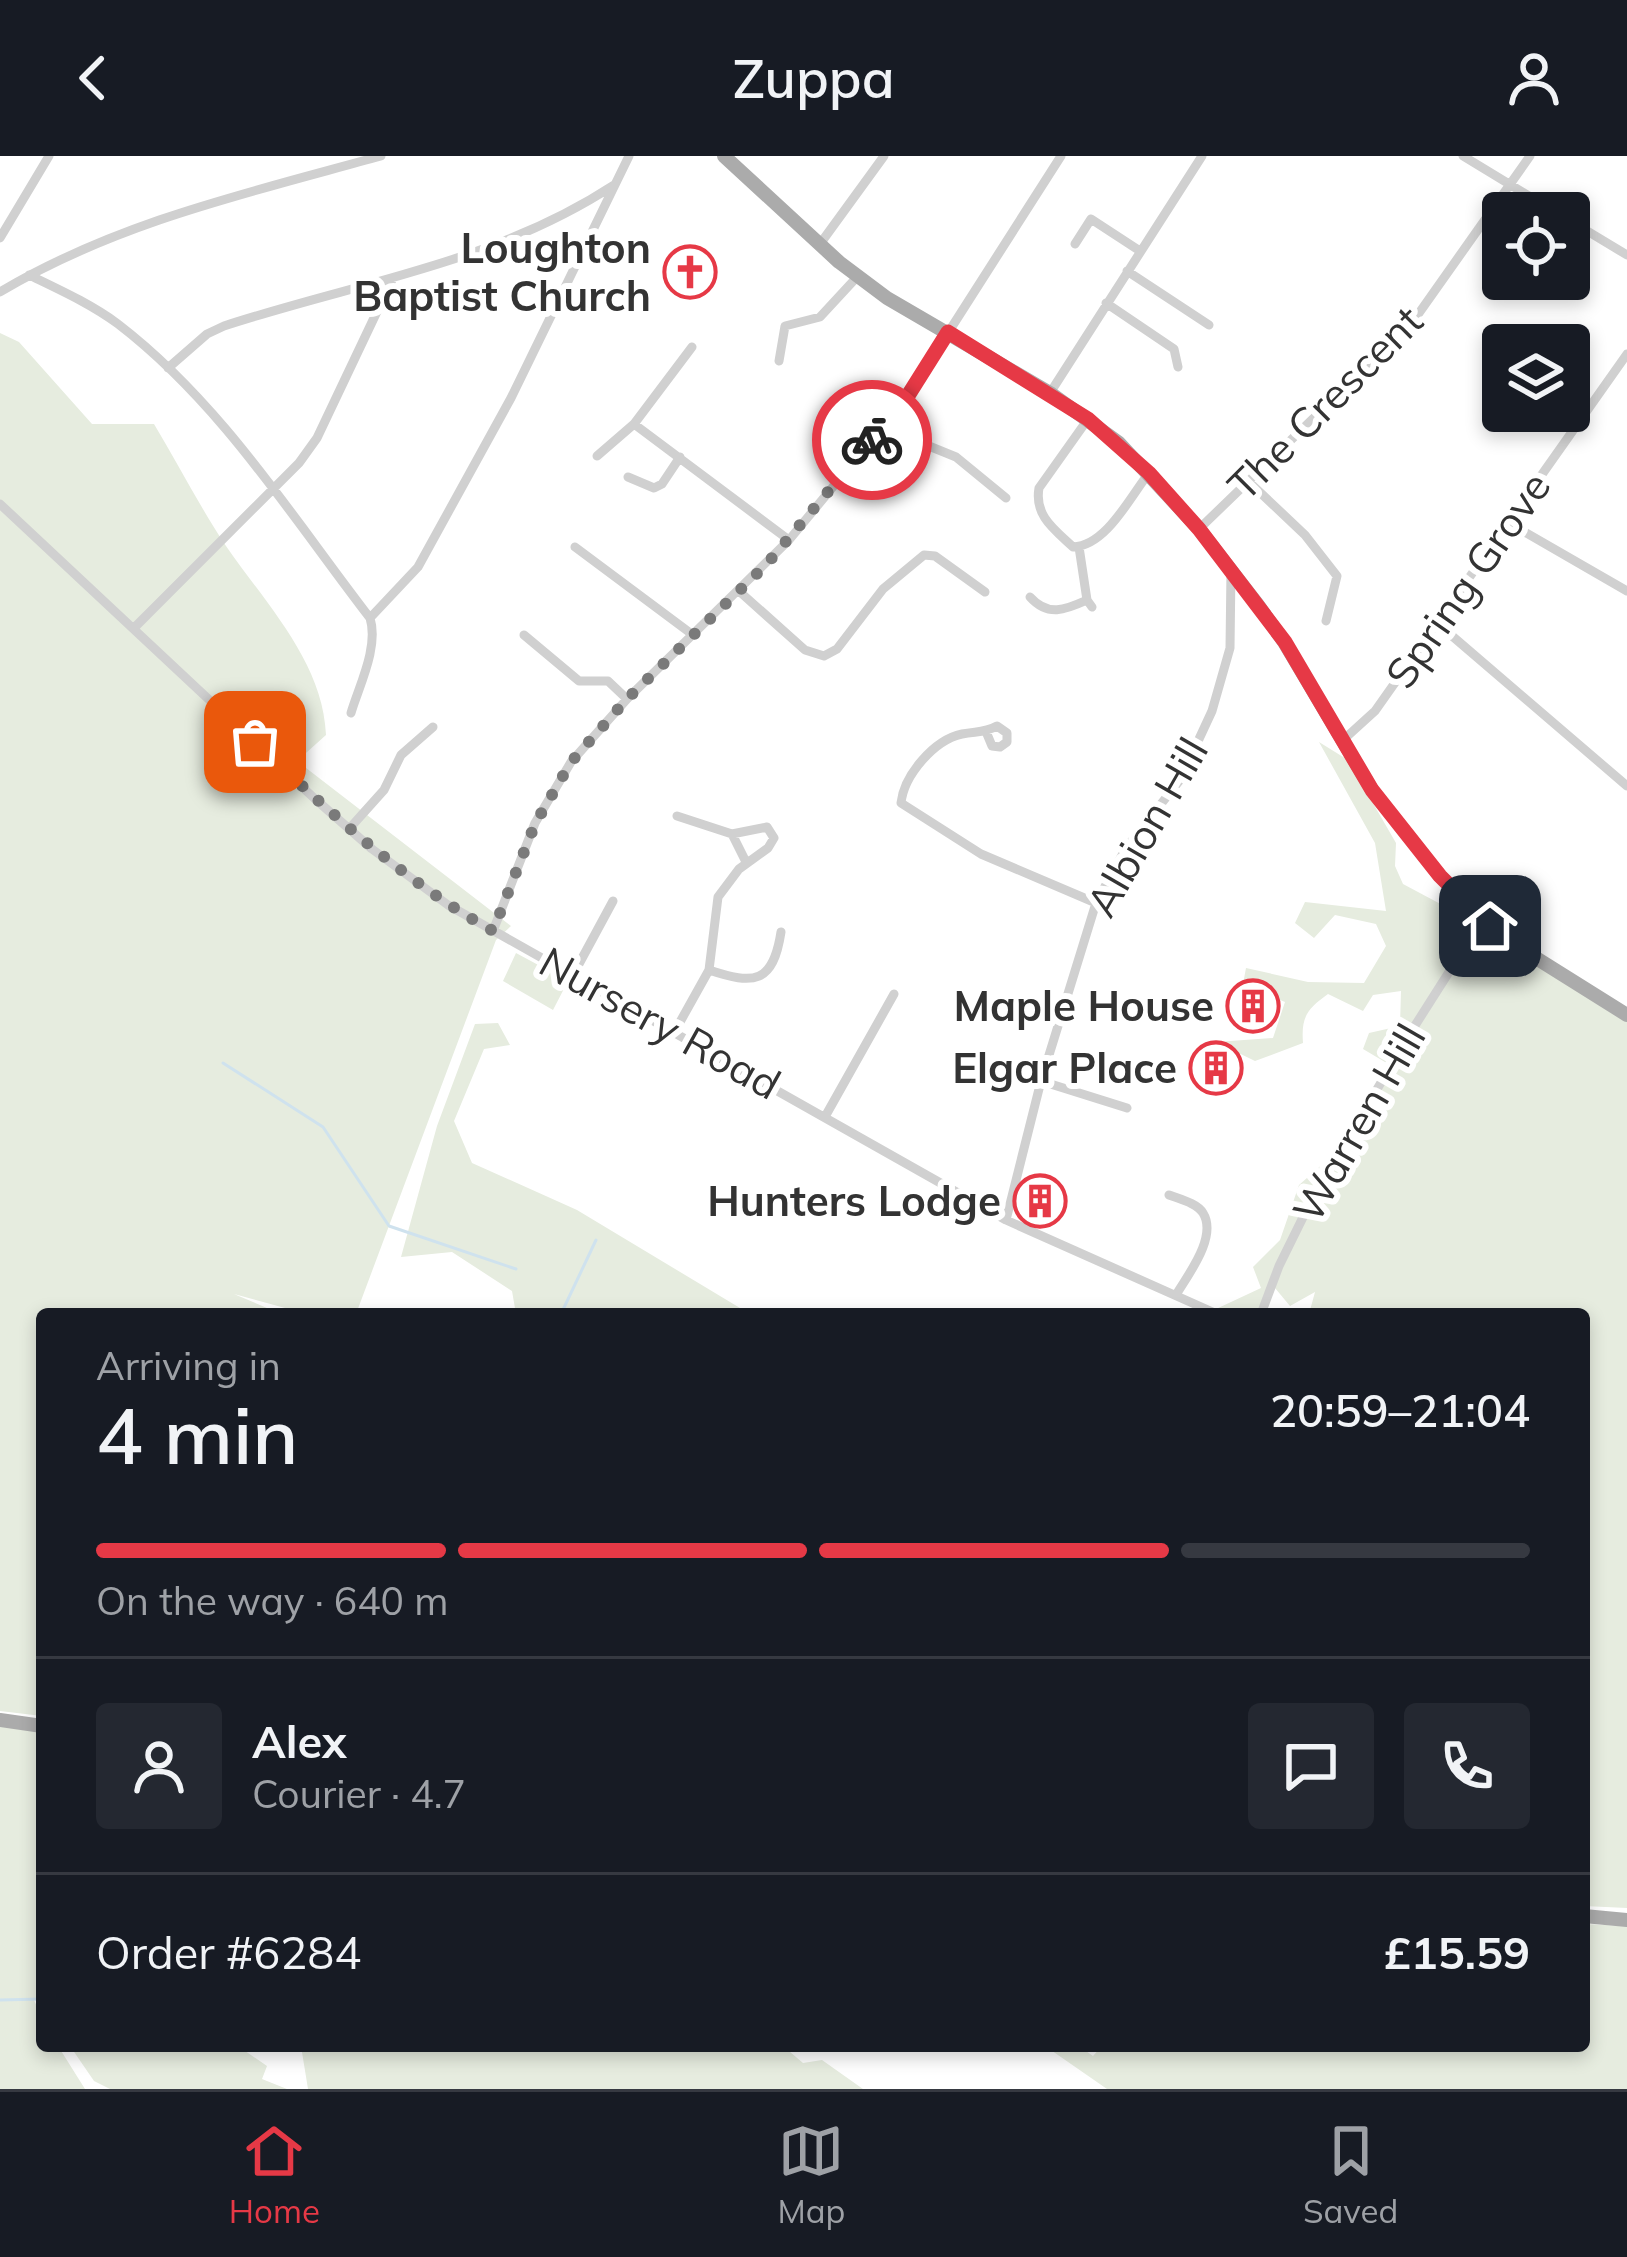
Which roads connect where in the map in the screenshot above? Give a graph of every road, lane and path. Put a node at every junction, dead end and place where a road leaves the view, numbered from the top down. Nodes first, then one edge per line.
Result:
1 (50, 156) edge
2 (381, 156) edge
3 (629, 156) edge
4 (724, 156) edge
5 (884, 156) edge
6 (1061, 156) edge
7 (1202, 156) edge
8 (1463, 156) edge
9 (1530, 156) edge
10 (615, 184) junction
11 (1509, 184) junction
12 (1522, 192) edge
13 (1590, 233) edge
14 (0, 238) edge
15 (820, 244) junction
16 (1075, 244) dead end
17 (1140, 251) junction
18 (1627, 255) edge
19 (1127, 271) junction
20 (29, 275) junction
21 (857, 277) junction
22 (392, 280) junction
23 (0, 292) edge
24 (1106, 303) junction
25 (1209, 325) dead end
26 (948, 332) junction
27 (692, 346) dead end
28 (1627, 354) edge
29 (779, 361) dead end
30 (1178, 367) dead end
31 (168, 368) junction
32 (1050, 393) junction
33 (888, 418) junction
34 (1088, 419) junction
35 (634, 424) junction
36 (834, 436) dead end
37 (874, 436) junction
38 (597, 456) dead end
39 (680, 457) junction
40 (1149, 473) junction
41 (628, 477) dead end
42 (1249, 482) junction
43 (274, 492) junction
44 (1006, 497) dead end
45 (0, 504) edge
46 (1509, 523) junction
47 (1199, 529) junction
48 (789, 540) junction
49 (1079, 547) junction
50 (578, 554) dead end
51 (1231, 570) junction
52 (1627, 591) edge
53 (740, 592) junction
54 (985, 592) dead end
55 (1030, 597) dead end
56 (370, 619) junction
57 (1326, 621) dead end
58 (1437, 623) junction
59 (134, 627) junction
60 (524, 635) dead end
61 (693, 635) junction
62 (627, 699) junction
63 (350, 713) dead end
64 (433, 727) dead end
65 (987, 734) dead end
66 (1342, 741) junction
67 (1627, 786) edge
68 (677, 816) dead end
69 (350, 829) junction
70 (732, 834) junction
71 (746, 862) junction
72 (613, 901) dead end
73 (1096, 904) junction
74 (1473, 909) junction
75 (1490, 926) junction
76 (493, 931) junction
77 (781, 932) dead end
78 (1471, 939) junction
79 (709, 970) junction
80 (573, 975) junction
81 (894, 994) dead end
82 (1627, 1015) edge
83 (675, 1031) junction
84 (1041, 1081) junction
85 (1127, 1108) dead end
86 (826, 1115) junction
87 (1168, 1195) dead end
88 (1006, 1220) junction
89 (1176, 1295) junction
90 (1203, 1308) edge
91 (1263, 1308) edge
92 (0, 1720) edge
93 (36, 1725) edge
94 (1590, 1917) edge
95 (1627, 1920) edge

1 - 14 street
2 - 20 street
3 - 10 street
4 - 15 main road
5 - 15 street
6 - 26 street
7 - 17 street
8 - 11 street
9 - 11 street, The Crescent
10 - 22 street
10 - 56 street
11 - 12 street
11 - 42 street, The Crescent
13 - 18 street
15 - 21 main road
16 - 17 street
17 - 19 street
19 - 24 street
19 - 25 street
20 - 23 street
20 - 31 street
21 - 26 main road
21 - 29 street
22 - 31 street
22 - 43 street
24 - 30 street
24 - 32 street
26 - 32 main road
26 - 33 street
27 - 35 street
28 - 46 street, Spring Grove
31 - 43 street
32 - 34 main road
33 - 37 street
33 - 44 street
34 - 40 main road
34 - 49 street
35 - 38 street
35 - 39 street
36 - 37 street
37 - 48 street
39 - 41 street
39 - 48 street
40 - 47 main road
40 - 49 street
42 - 47 street, The Crescent
42 - 57 street
43 - 56 street
43 - 59 street
45 - 59 street, Nursery Road
46 - 52 street
46 - 58 street, Spring Grove
47 - 51 main road
48 - 53 street
49 - 55 street
50 - 61 street
51 - 66 main road
51 - 73 street, Albion Hill
53 - 54 street
53 - 61 street
56 - 63 street
58 - 66 street, Spring Grove
58 - 67 street
59 - 69 street, Nursery Road
60 - 62 street
61 - 62 street
62 - 76 street
64 - 69 street
65 - 73 street
66 - 74 main road
68 - 70 street
69 - 76 street, Nursery Road
70 - 71 street
70 - 71 street
71 - 79 street
72 - 80 street
73 - 84 street, Albion Hill
74 - 75 main road
74 - 78 street, Warren Hill
75 - 78 street, Warren Hill
75 - 82 main road
76 - 80 street, Nursery Road
77 - 79 street
78 - 91 street, Warren Hill
79 - 83 street
80 - 83 street, Nursery Road
81 - 86 street
83 - 86 street, Nursery Road
84 - 85 street
84 - 88 street, Albion Hill
86 - 88 street, Nursery Road
87 - 89 street
88 - 89 street, Nursery Road
89 - 90 street, Nursery Road
92 - 93 main road
94 - 95 main road

